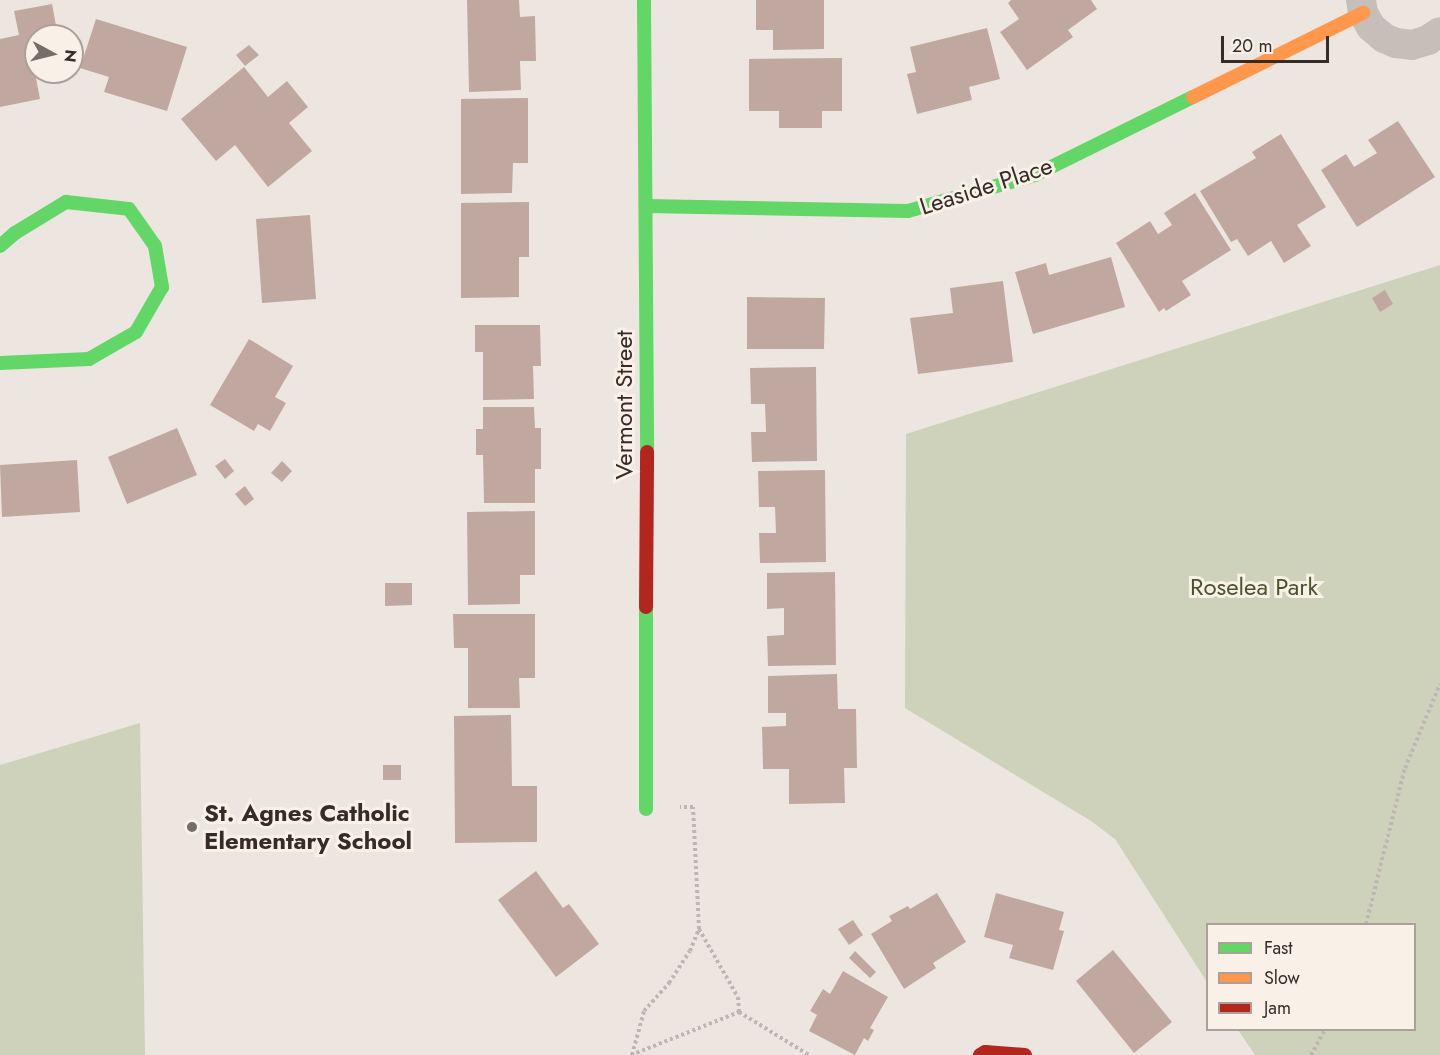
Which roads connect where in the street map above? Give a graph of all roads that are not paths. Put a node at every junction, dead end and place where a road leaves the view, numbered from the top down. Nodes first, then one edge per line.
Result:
1 (644, 0) edge
2 (1362, 6) edge
3 (1440, 32) edge
4 (647, 206) junction
5 (0, 246) edge
6 (0, 363) edge
7 (646, 809) road end
8 (980, 1055) edge
9 (1025, 1055) edge

1 - 4 street, Vermont Street
2 - 3 street, Leaside Place
2 - 4 street, Leaside Place
4 - 7 street, Vermont Street
5 - 6 street
8 - 9 street

